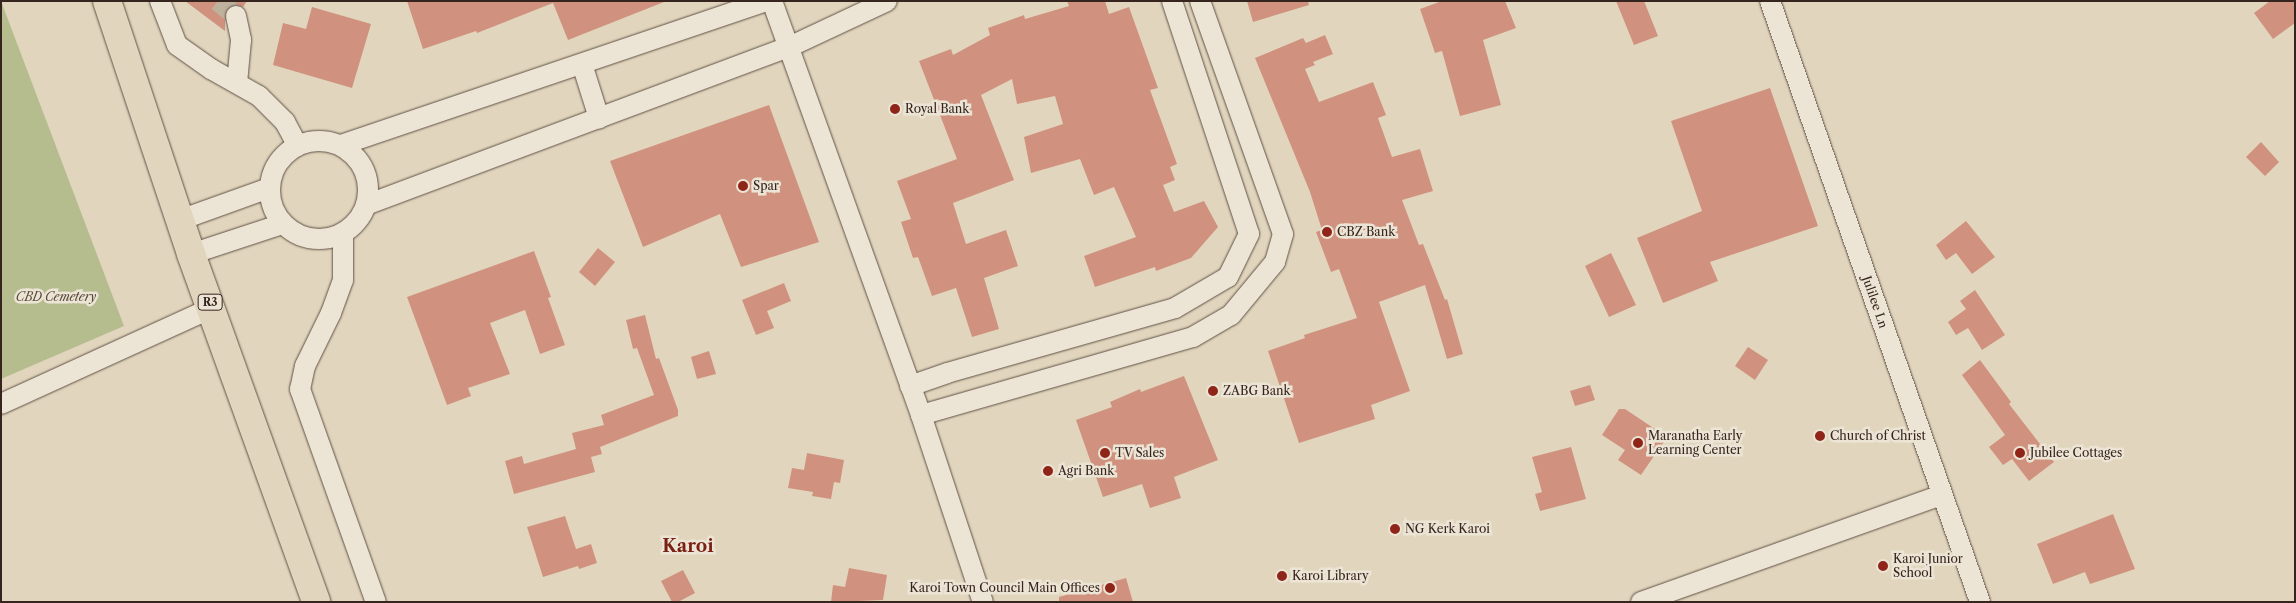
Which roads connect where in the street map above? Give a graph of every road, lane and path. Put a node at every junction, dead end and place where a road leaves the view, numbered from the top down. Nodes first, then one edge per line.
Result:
1 (107, 1) edge
2 (160, 1) edge
3 (766, 1) edge
4 (772, 1) edge
5 (886, 1) edge
6 (1172, 1) edge
7 (1200, 1) edge
8 (1770, 1) edge
9 (236, 16) tunnel mouth
10 (789, 47) junction
11 (582, 64) junction
12 (237, 83) junction
13 (599, 118) junction
14 (341, 145) junction
15 (298, 146) junction
16 (1257, 159) junction
17 (1228, 169) junction
18 (269, 188) junction
19 (366, 206) junction
20 (180, 220) junction
21 (282, 224) junction
22 (343, 234) junction
23 (191, 254) junction
24 (212, 308) junction
25 (1094, 331) junction
26 (1103, 363) junction
27 (910, 386) junction
28 (1, 404) edge
29 (921, 415) junction
30 (1942, 495) junction
31 (316, 602) edge
32 (376, 602) edge
33 (983, 602) edge
34 (1642, 602) edge
35 (1980, 602) edge

1 - 20 highway, R3
2 - 12 street
3 - 11 street
4 - 10 street
5 - 10 street
6 - 17 street
7 - 16 street
8 - 30 street, Julilee Ln
9 - 12 street
10 - 13 street
10 - 27 street
11 - 13 street
11 - 14 street
12 - 15 street
13 - 19 street
14 - 15 street
14 - 19 street
15 - 18 street
16 - 17 street
16 - 26 street
17 - 25 street
18 - 20 street
18 - 21 street
19 - 22 street
20 - 23 highway, R3
21 - 22 street
21 - 23 street
22 - 32 street
23 - 24 highway, R3
24 - 28 street
24 - 31 highway, R3
25 - 26 street
25 - 27 street
26 - 29 street
27 - 29 street
29 - 33 street
30 - 34 street
30 - 35 street, Julilee Ln

